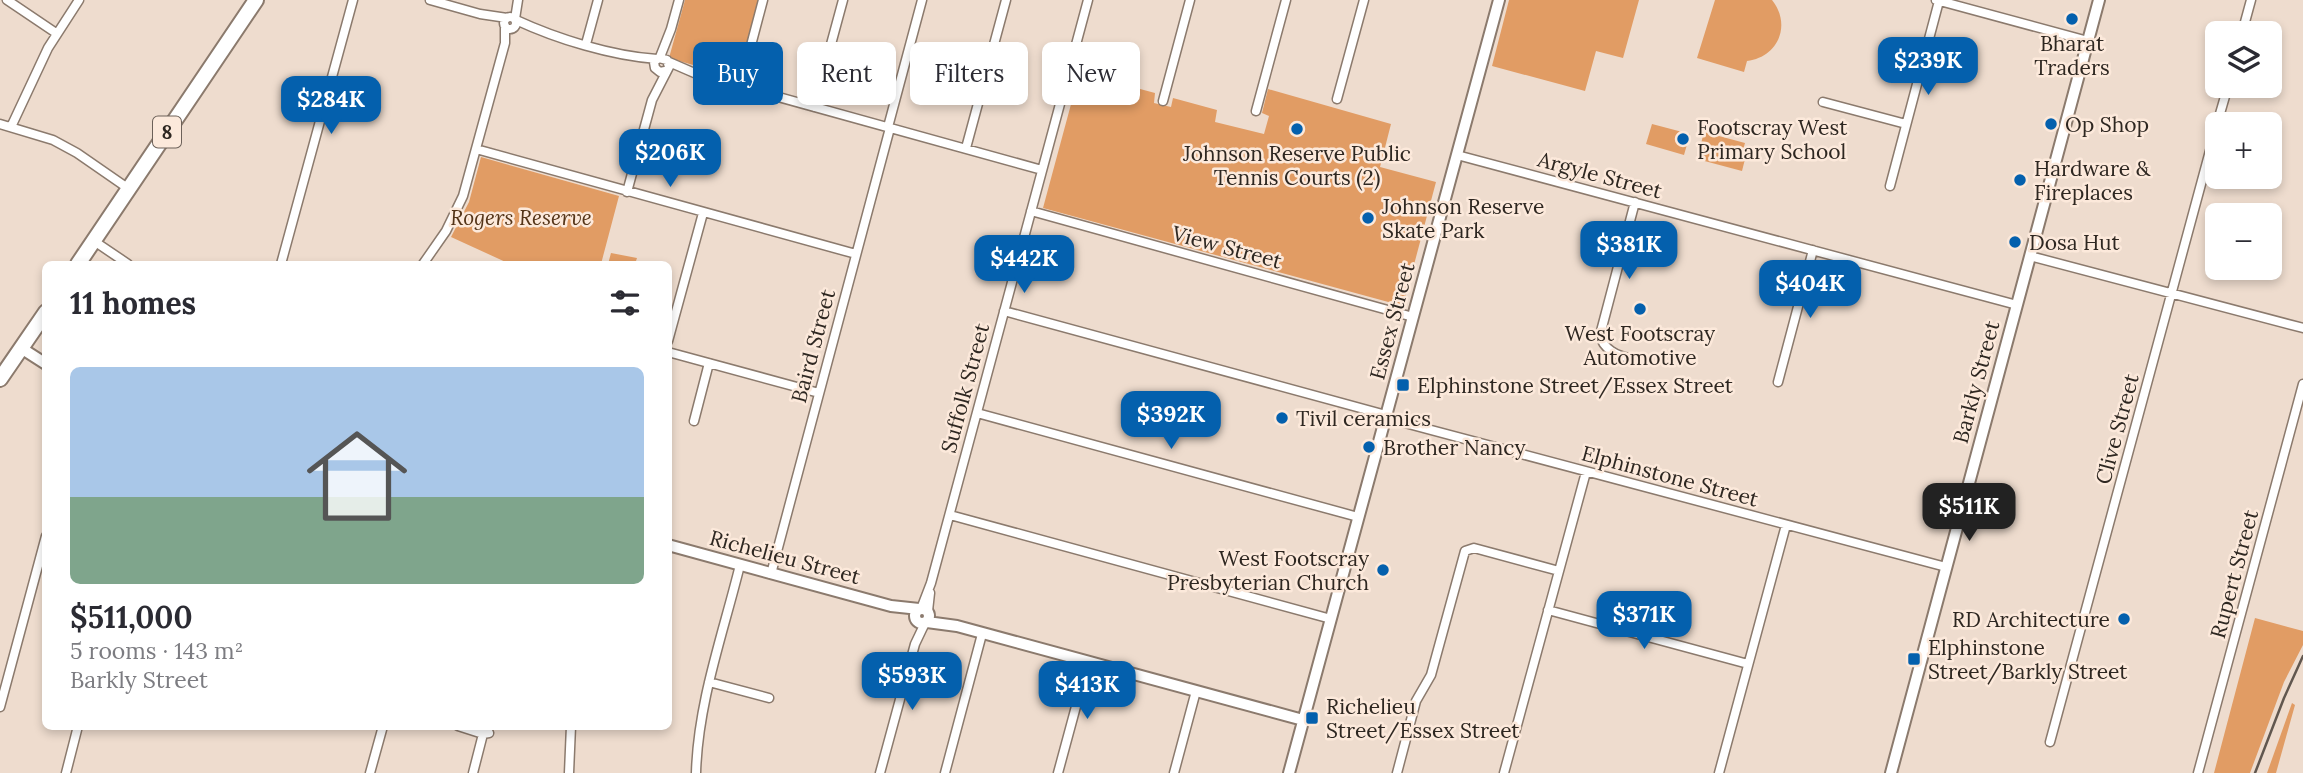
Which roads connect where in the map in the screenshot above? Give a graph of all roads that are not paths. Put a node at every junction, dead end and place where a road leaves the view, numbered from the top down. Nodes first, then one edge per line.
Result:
1 (7, 0) edge
2 (79, 0) edge
3 (256, 0) edge
4 (353, 0) edge
5 (430, 0) edge
6 (517, 0) edge
7 (597, 0) edge
8 (679, 0) edge
9 (763, 0) edge
10 (843, 0) edge
11 (922, 0) edge
12 (1006, 0) edge
13 (1088, 0) edge
14 (1190, 0) edge
15 (1286, 0) edge
16 (1364, 0) edge
17 (1499, 0) edge
18 (2099, 0) edge
19 (2251, 0) edge
20 (1938, 1) edge
21 (2245, 21) edge
22 (510, 23) junction
23 (56, 33) junction
24 (2088, 41) junction
25 (752, 42) edge
26 (586, 44) junction
27 (662, 64) junction
28 (693, 73) edge
29 (783, 99) edge
30 (1337, 99) dead end
31 (1163, 101) dead end
32 (1824, 102) dead end
33 (814, 107) junction
34 (1256, 111) dead end
35 (0, 124) edge
36 (1906, 124) junction
37 (11, 127) junction
38 (889, 128) junction
39 (966, 148) junction
40 (476, 149) junction
41 (1457, 155) junction
42 (2205, 168) edge
43 (1042, 170) junction
44 (1890, 186) dead end
45 (129, 189) junction
46 (627, 192) junction
47 (1635, 202) junction
48 (1031, 211) junction
49 (703, 213) junction
50 (94, 241) junction
51 (1813, 250) junction
52 (856, 254) junction
53 (2030, 256) junction
54 (80, 261) edge
55 (124, 261) edge
56 (282, 261) edge
57 (425, 261) edge
58 (2171, 293) junction
59 (2017, 305) junction
60 (1004, 311) junction
61 (1413, 317) junction
62 (42, 318) edge
63 (672, 326) edge
64 (2303, 328) edge
65 (22, 348) junction
66 (672, 353) edge
67 (1630, 358) dead end
68 (42, 361) edge
69 (709, 363) junction
70 (0, 379) edge
71 (1778, 382) dead end
72 (2303, 384) edge
73 (819, 393) junction
74 (977, 413) junction
75 (1386, 417) junction
76 (694, 421) dead end
77 (1586, 472) junction
78 (950, 515) junction
79 (1358, 517) junction
80 (1786, 525) junction
81 (672, 546) edge
82 (42, 552) edge
83 (740, 565) junction
84 (1946, 567) junction
85 (1559, 571) junction
86 (771, 574) junction
87 (1548, 610) junction
88 (923, 616) junction
89 (1331, 618) junction
90 (982, 634) junction
91 (1088, 662) junction
92 (1748, 664) junction
93 (709, 682) junction
94 (1196, 691) junction
95 (769, 698) dead end
96 (0, 706) edge
97 (1303, 720) junction
98 (77, 730) edge
99 (382, 730) edge
100 (472, 730) edge
101 (572, 730) edge
102 (2050, 742) dead end
103 (66, 773) edge
104 (370, 773) edge
105 (473, 773) edge
106 (569, 773) edge
107 (696, 773) edge
108 (880, 773) edge
109 (944, 773) edge
110 (1058, 773) edge
111 (1174, 773) edge
112 (1289, 773) edge
113 (1396, 773) edge
114 (1504, 773) edge
115 (1719, 773) edge
116 (1891, 773) edge
117 (2198, 773) edge

1 - 23 street
2 - 23 street
3 - 45 highway, 8
4 - 56 street
5 - 22 street
6 - 22 street
7 - 26 street
8 - 27 street
9 - 25 street
10 - 33 street
11 - 38 street, Baird Street
12 - 39 street
13 - 43 street, Suffolk Street
14 - 31 street
15 - 34 street
16 - 30 street
17 - 41 street, Essex Street
18 - 24 street, Barkly Street
19 - 21 street
20 - 24 street
20 - 36 street
22 - 26 street
22 - 40 street
23 - 37 street
24 - 53 street, Barkly Street
26 - 27 street
27 - 28 street
27 - 46 street
29 - 33 street
32 - 36 street
33 - 38 street
35 - 37 street
36 - 44 street
37 - 45 street
38 - 39 street
38 - 52 street, Baird Street
39 - 43 street
40 - 46 street
40 - 57 street
41 - 47 street, Argyle Street
41 - 61 street, Essex Street
42 - 58 street, Clive Street
43 - 48 street, Suffolk Street
45 - 50 highway, 8
46 - 49 street
47 - 51 street, Argyle Street
47 - 67 street
48 - 60 street, Suffolk Street
48 - 61 street, View Street
49 - 52 street
49 - 63 street
50 - 54 highway, 8
50 - 55 street
51 - 59 street, Argyle Street
51 - 71 street
52 - 73 street, Baird Street
53 - 58 street
53 - 59 street, Barkly Street
58 - 64 street
58 - 102 street, Clive Street
59 - 84 street, Barkly Street
60 - 74 street, Suffolk Street
60 - 75 street, Elphinstone Street
61 - 75 street, Essex Street
62 - 65 highway
65 - 68 street
65 - 70 highway
66 - 69 street
69 - 73 street
69 - 76 street
72 - 117 street, Rupert Street
73 - 86 street, Baird Street
74 - 78 street, Suffolk Street
74 - 79 street
75 - 77 street, Elphinstone Street
75 - 79 street, Essex Street
77 - 80 street, Elphinstone Street
77 - 85 street
78 - 88 street, Suffolk Street
78 - 89 street
79 - 89 street, Essex Street
80 - 84 street, Elphinstone Street
80 - 92 street
81 - 83 street, Richelieu Street
82 - 96 street
83 - 86 street, Richelieu Street
83 - 93 street
84 - 116 street, Barkly Street
85 - 87 street
85 - 113 street
86 - 88 street, Richelieu Street
87 - 92 street
87 - 114 street
88 - 90 street, Richelieu Street
88 - 108 street, Suffolk Street
89 - 97 street, Essex Street
90 - 91 street, Richelieu Street
90 - 109 street
91 - 94 street, Richelieu Street
91 - 110 street
92 - 115 street
93 - 95 street
93 - 107 street
94 - 97 street, Richelieu Street
94 - 111 street
97 - 112 street, Essex Street
98 - 103 street
99 - 104 street
100 - 105 street
101 - 106 street

